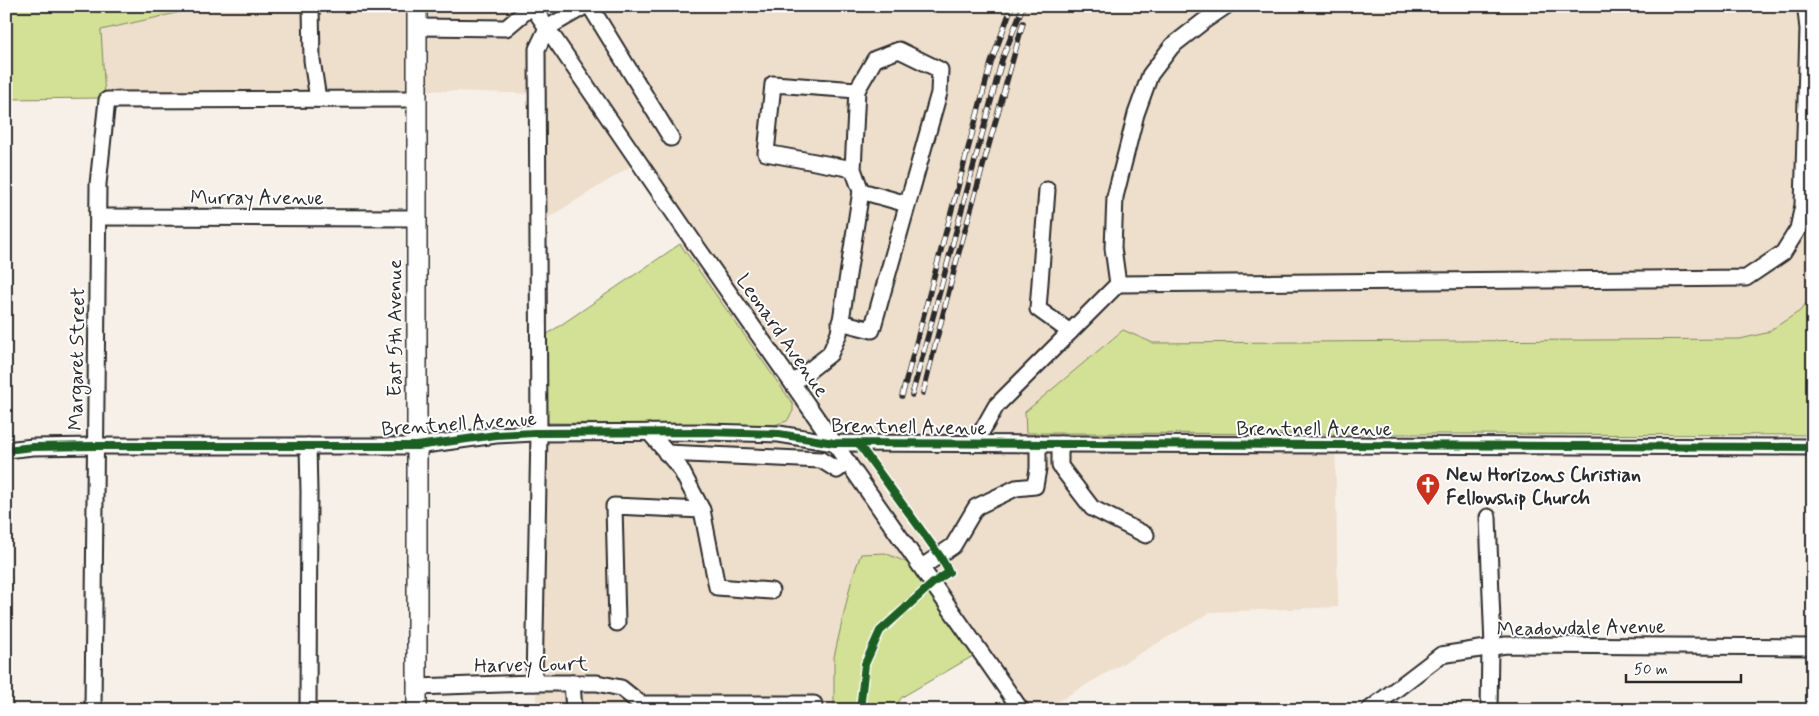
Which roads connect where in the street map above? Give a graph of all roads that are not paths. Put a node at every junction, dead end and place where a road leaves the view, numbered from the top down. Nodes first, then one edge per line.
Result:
1 (312, 6) edge
2 (417, 6) edge
3 (532, 6) edge
4 (585, 6) edge
5 (590, 6) edge
6 (1226, 6) edge
7 (1804, 6) edge
8 (417, 27) junction
9 (547, 28) junction
10 (857, 90) junction
11 (318, 100) junction
12 (416, 100) junction
13 (671, 138) dead end
14 (853, 169) junction
15 (1047, 190) dead end
16 (861, 191) junction
17 (907, 204) junction
18 (98, 217) junction
19 (416, 218) junction
20 (1118, 284) junction
21 (840, 322) junction
22 (1070, 332) junction
23 (793, 383) junction
24 (648, 432) junction
25 (538, 433) junction
26 (779, 434) junction
27 (834, 443) junction
28 (975, 443) junction
29 (1038, 444) junction
30 (1060, 444) junction
31 (94, 446) junction
32 (308, 446) junction
33 (417, 446) junction
34 (1813, 447) edge
35 (6, 450) edge
36 (666, 453) junction
37 (778, 458) junction
38 (848, 462) junction
39 (702, 510) junction
40 (1488, 518) dead end
41 (1146, 536) dead end
42 (922, 567) junction
43 (771, 591) dead end
44 (617, 623) dead end
45 (1492, 647) junction
46 (1813, 647) edge
47 (534, 683) junction
48 (572, 683) junction
49 (416, 687) junction
50 (814, 704) dead end
51 (643, 707) edge
52 (94, 710) edge
53 (308, 710) edge
54 (416, 710) edge
55 (574, 710) edge
56 (1021, 710) edge
57 (1369, 710) edge
58 (1489, 710) edge

1 - 11 street
2 - 8 main road, East 5th Avenue
3 - 8 street
3 - 9 street, Leonard Avenue
4 - 9 street
5 - 13 street
6 - 20 street
7 - 20 street
8 - 12 main road, East 5th Avenue
9 - 23 street, Leonard Avenue
9 - 25 street
10 - 14 street
10 - 14 street
10 - 17 street
11 - 12 street
11 - 18 street, Margaret Street
12 - 19 main road, East 5th Avenue
14 - 16 street
15 - 22 street
16 - 17 street
16 - 21 street
17 - 21 street
18 - 19 street, Murray Avenue
18 - 31 street, Margaret Street
19 - 33 main road, East 5th Avenue
20 - 22 street
21 - 23 street
22 - 28 street
23 - 27 street, Leonard Avenue
24 - 25 street, Brentnell Avenue
24 - 26 street, Brentnell Avenue
24 - 36 street
25 - 33 street, Brentnell Avenue
25 - 47 street
26 - 27 street, Brentnell Avenue
26 - 37 street
27 - 28 street, Brentnell Avenue
27 - 38 street, Leonard Avenue
28 - 29 street, Brentnell Avenue
29 - 30 street, Brentnell Avenue
29 - 42 street
30 - 34 street, Brentnell Avenue
30 - 41 street
31 - 32 street, Brentnell Avenue
31 - 35 street, Brentnell Avenue
31 - 52 street, Margaret Street
32 - 33 street, Brentnell Avenue
32 - 53 street
33 - 49 main road, East 5th Avenue
36 - 37 street
36 - 39 street
37 - 38 street
38 - 42 street, Leonard Avenue
39 - 43 street
39 - 44 street
40 - 45 street
42 - 56 street, Leonard Avenue
45 - 46 street, Meadowdale Avenue
45 - 57 street, Meadowdale Avenue
45 - 58 street
47 - 48 street, Harvey Court
47 - 49 street, Harvey Court
48 - 51 street, Harvey Court
48 - 55 street
49 - 54 main road, East 5th Avenue
50 - 51 street, Harvey Court

